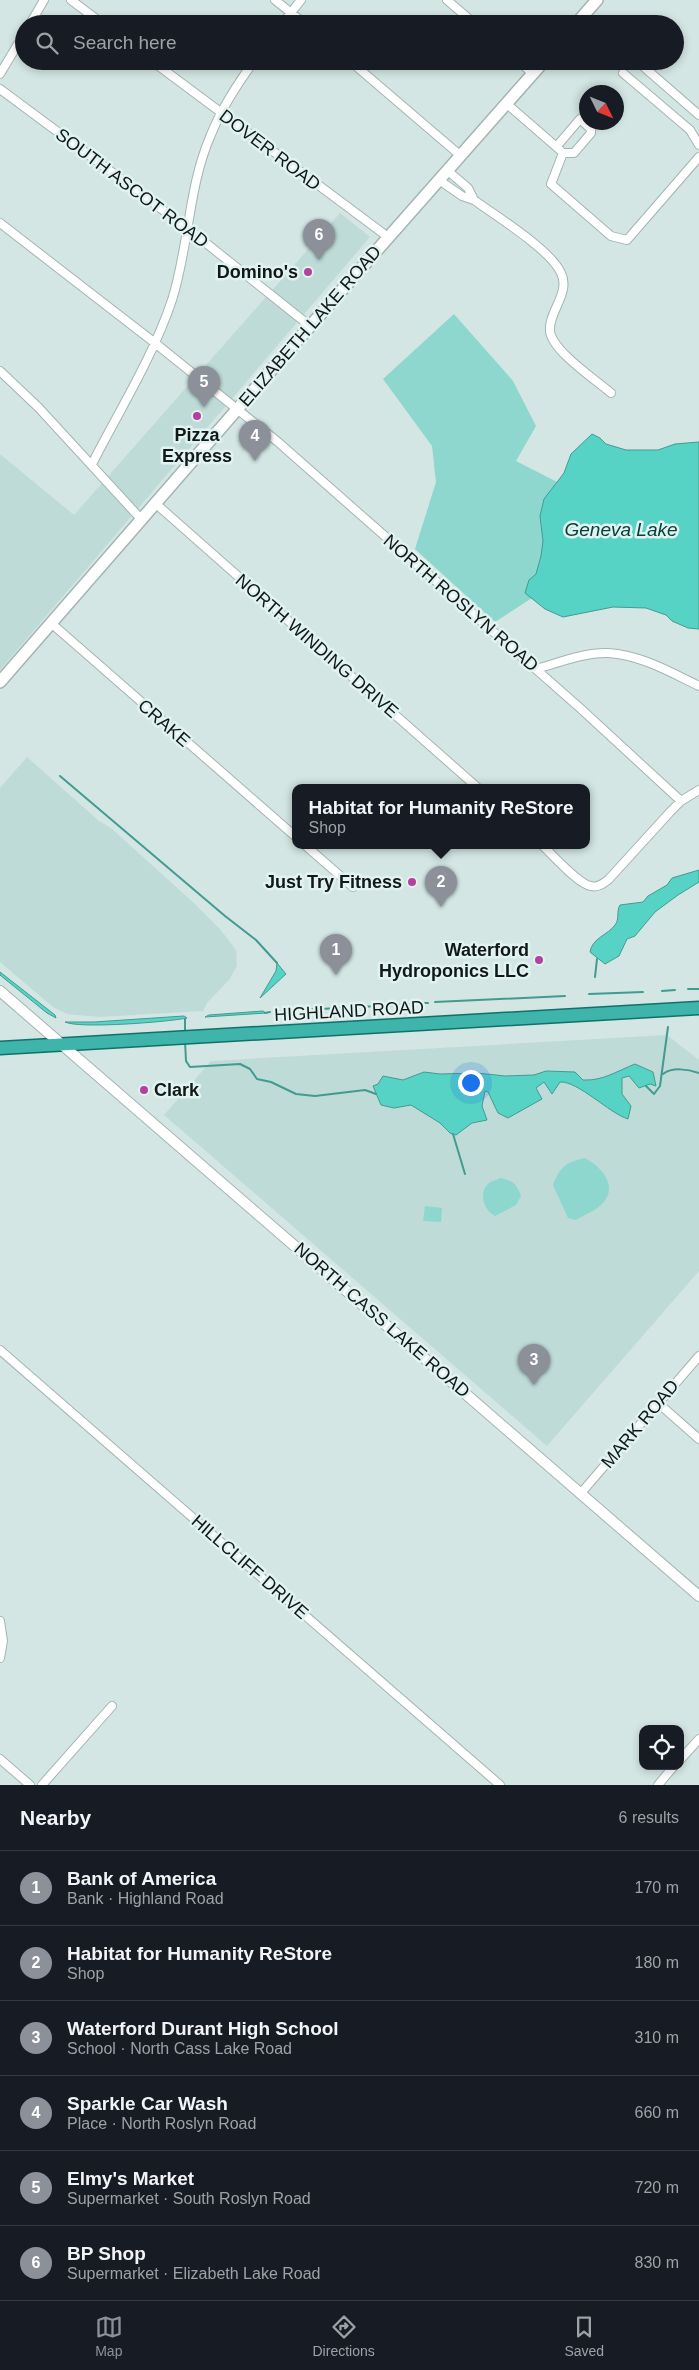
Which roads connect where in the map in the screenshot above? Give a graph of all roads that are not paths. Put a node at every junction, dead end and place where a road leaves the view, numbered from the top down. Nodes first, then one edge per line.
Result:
1 (44, 0) edge
2 (71, 0) edge
3 (276, 0) edge
4 (301, 0) edge
5 (447, 0) edge
6 (597, 0) edge
7 (292, 12) junction
8 (35, 15) edge
9 (91, 15) edge
10 (290, 15) edge
11 (295, 15) edge
12 (464, 15) edge
13 (584, 15) edge
14 (15, 49) edge
15 (164, 70) edge
16 (248, 70) edge
17 (361, 70) edge
18 (529, 70) edge
19 (536, 70) edge
20 (647, 70) edge
21 (623, 73) dead end
22 (0, 74) edge
23 (533, 74) junction
24 (0, 88) edge
25 (507, 104) junction
26 (221, 113) junction
27 (699, 115) edge
28 (699, 145) edge
29 (556, 146) junction
30 (563, 153) junction
31 (461, 156) junction
32 (699, 157) edge
33 (448, 171) junction
34 (439, 180) junction
35 (474, 200) junction
36 (0, 223) edge
37 (188, 228) junction
38 (388, 237) junction
39 (310, 326) junction
40 (155, 343) junction
41 (0, 371) edge
42 (610, 393) dead end
43 (237, 409) junction
44 (92, 464) junction
45 (155, 504) junction
46 (141, 519) junction
47 (50, 624) junction
48 (536, 669) junction
49 (0, 682) edge
50 (699, 686) edge
51 (473, 784) edge
52 (699, 790) edge
53 (681, 802) junction
54 (292, 834) edge
55 (309, 849) edge
56 (546, 849) edge
57 (353, 887) dead end
58 (0, 991) edge
59 (699, 1008) edge
60 (63, 1045) junction
61 (0, 1048) edge
62 (0, 1350) edge
63 (699, 1356) edge
64 (658, 1403) junction
65 (699, 1438) edge
66 (582, 1493) junction
67 (699, 1596) edge
68 (0, 1621) edge
69 (0, 1658) edge
70 (112, 1706) dead end
71 (699, 1738) edge
72 (684, 1755) edge
73 (0, 1759) edge
74 (671, 1770) edge
75 (30, 1785) edge
76 (42, 1785) edge
77 (500, 1785) edge
78 (658, 1785) edge

1 - 8 street
2 - 9 street
3 - 7 street
4 - 7 street
5 - 12 street
6 - 13 main road
7 - 10 street
7 - 11 street
14 - 22 street
15 - 26 street, DOVER ROAD
16 - 26 street
17 - 31 street
18 - 23 street
19 - 23 main road, ELIZABETH LAKE ROAD
20 - 27 street
21 - 28 street
23 - 25 main road, ELIZABETH LAKE ROAD
24 - 37 street, SOUTH ASCOT ROAD
25 - 29 street
25 - 31 main road, ELIZABETH LAKE ROAD
26 - 37 street
26 - 38 street, DOVER ROAD
29 - 30 street
29 - 30 street
30 - 32 street
31 - 33 main road, ELIZABETH LAKE ROAD
33 - 34 main road, ELIZABETH LAKE ROAD
33 - 35 street
34 - 35 street
34 - 38 main road, ELIZABETH LAKE ROAD
35 - 42 street
36 - 40 street, NORTH ROSLYN ROAD
37 - 39 street, SOUTH ASCOT ROAD
37 - 40 street
38 - 39 main road, ELIZABETH LAKE ROAD
39 - 43 main road, ELIZABETH LAKE ROAD
40 - 43 street, NORTH ROSLYN ROAD
40 - 44 street
41 - 44 street
43 - 45 main road, ELIZABETH LAKE ROAD
43 - 48 street, NORTH ROSLYN ROAD
44 - 46 street
45 - 46 main road, ELIZABETH LAKE ROAD
45 - 51 street, NORTH WINDING DRIVE
46 - 47 main road, ELIZABETH LAKE ROAD
47 - 49 main road, ELIZABETH LAKE ROAD
47 - 54 street, CRAKE
48 - 50 street
48 - 53 street, NORTH ROSLYN ROAD
52 - 53 street
53 - 56 street
55 - 57 street
58 - 60 street, NORTH CASS LAKE ROAD
59 - 60 highway, HIGHLAND ROAD
60 - 61 highway, HIGHLAND ROAD
60 - 66 street, NORTH CASS LAKE ROAD
62 - 77 street, HILLCLIFF DRIVE
63 - 64 street, MARK ROAD
64 - 65 street
64 - 66 street, MARK ROAD
66 - 67 street, NORTH CASS LAKE ROAD
68 - 69 street
70 - 76 street
71 - 72 street
73 - 75 street
74 - 78 street

